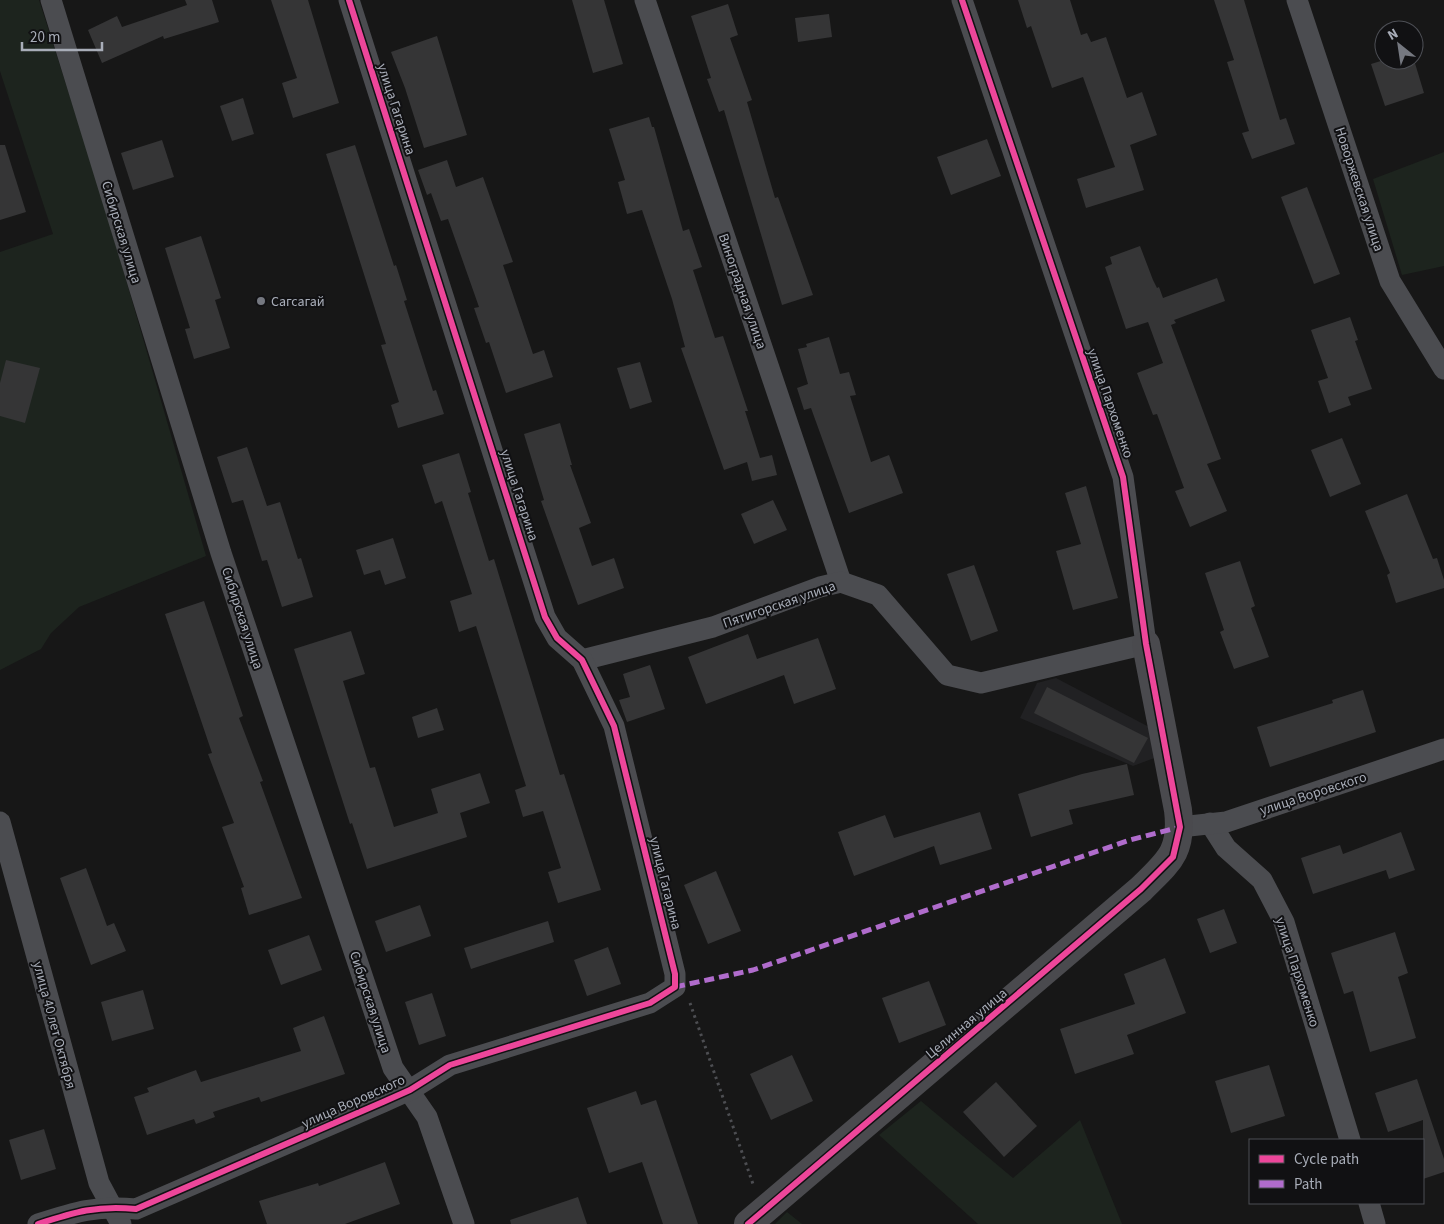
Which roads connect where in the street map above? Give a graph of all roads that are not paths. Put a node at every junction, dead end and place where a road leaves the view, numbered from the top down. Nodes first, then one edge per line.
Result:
1 (51, 0) edge
2 (349, 0) edge
3 (645, 0) edge
4 (962, 0) edge
5 (1297, 0) edge
6 (1444, 369) edge
7 (841, 582) junction
8 (1146, 644) junction
9 (582, 660) junction
10 (1444, 749) edge
11 (0, 822) edge
12 (1210, 823) junction
13 (1180, 827) junction
14 (675, 987) joint
15 (410, 1090) junction
16 (1350, 1139) edge
17 (1369, 1204) edge
18 (116, 1215) edge
19 (755, 1217) edge
20 (38, 1224) edge
21 (464, 1224) edge
22 (1375, 1224) edge

1 - 15 street, Сибирская улица
2 - 9 street, улица Гагарина
3 - 7 street, Виноградная улица
4 - 8 street, улица Пархоменко
5 - 6 street, Новоржевская улица
7 - 8 street, Пятигорская улица
7 - 9 street, Пятигорская улица
8 - 13 street, улица Пархоменко
9 - 14 street, улица Гагарина
10 - 12 street, улица Воровского
11 - 18 street, улица 40 лет Октября
12 - 13 street, улица Воровского
12 - 16 street, улица Пархоменко
13 - 19 street, Целинная улица
14 - 15 street, улица Воровского
15 - 18 street, улица Воровского
15 - 21 street, Сибирская улица
17 - 22 street
18 - 20 street, улица Воровского

